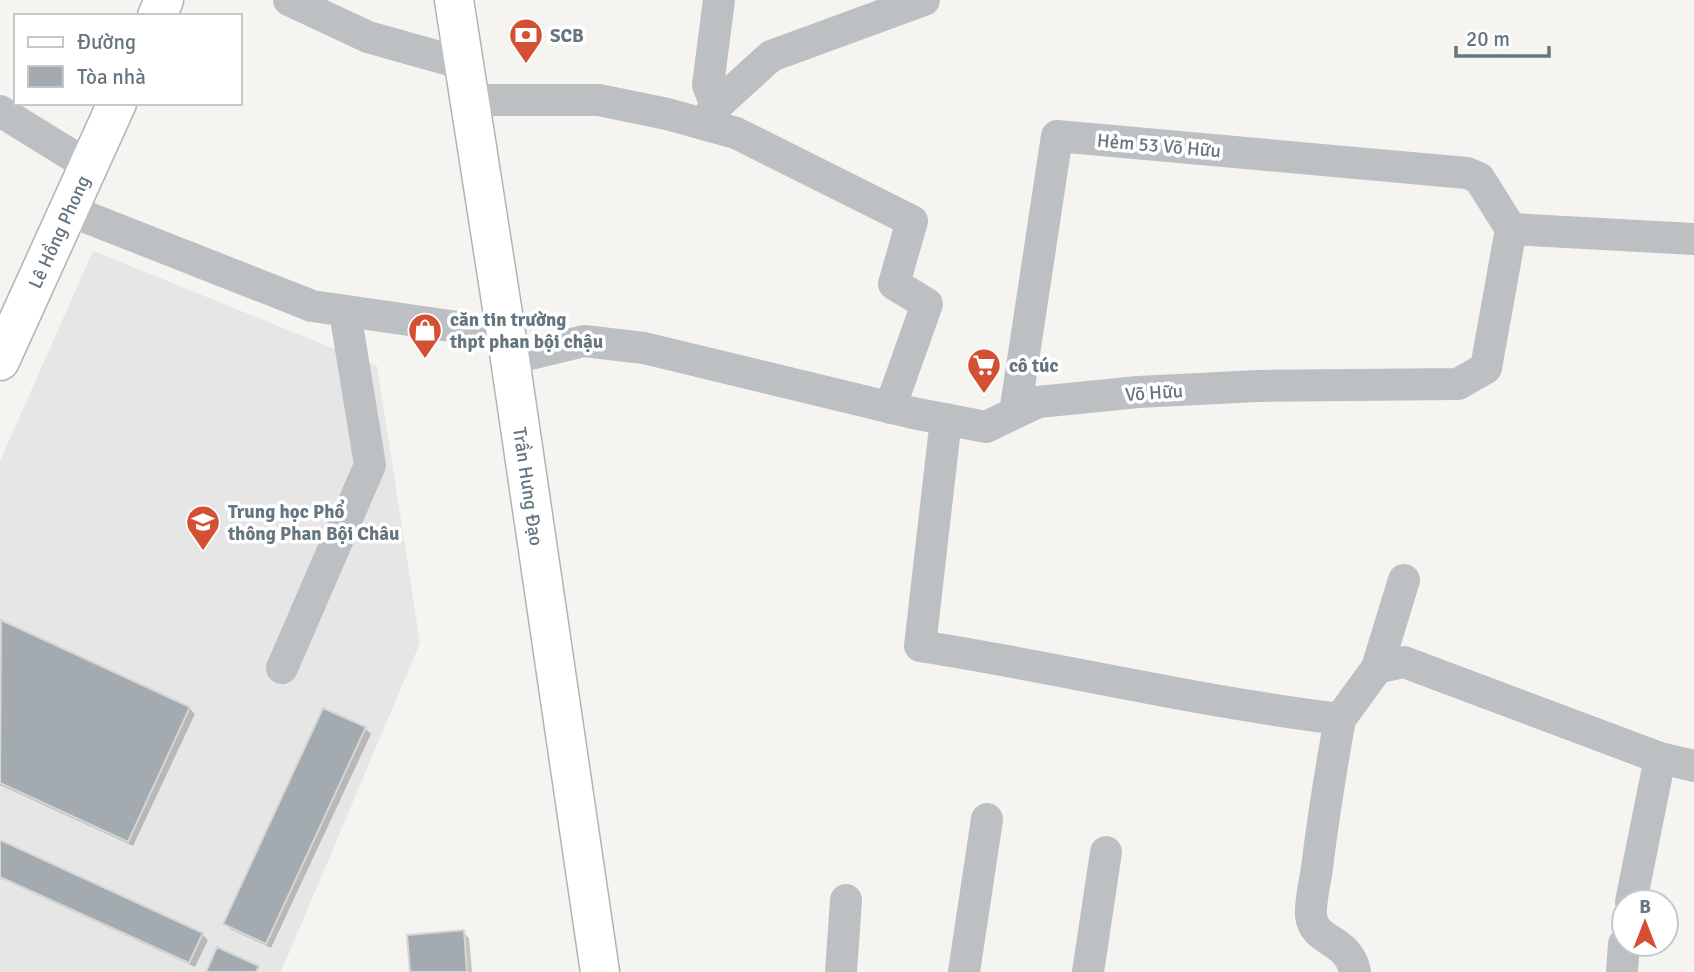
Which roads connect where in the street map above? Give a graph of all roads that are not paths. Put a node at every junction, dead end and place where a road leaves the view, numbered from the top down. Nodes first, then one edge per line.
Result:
1 (289, 0) edge
2 (454, 0) edge
3 (719, 0) edge
4 (924, 0) edge
5 (467, 82) junction
6 (116, 105) edge
7 (0, 111) edge
8 (709, 115) junction
9 (89, 166) junction
10 (68, 210) junction
11 (1511, 229) junction
12 (1694, 239) edge
13 (345, 312) junction
14 (508, 347) junction
15 (0, 361) edge
16 (890, 408) junction
17 (1015, 413) junction
18 (946, 419) junction
19 (1404, 580) dead end
20 (282, 668) dead end
21 (1377, 668) junction
22 (1340, 719) junction
23 (1660, 758) junction
24 (1694, 766) edge
25 (987, 819) dead end
26 (1106, 852) dead end
27 (1634, 888) edge
28 (846, 900) dead end
29 (600, 972) edge
30 (841, 972) edge
31 (964, 972) edge
32 (1088, 972) edge
33 (1355, 972) edge

1 - 5 street
2 - 5 main road, Trần Hưng Đạo
3 - 8 street
4 - 8 street
5 - 8 street
5 - 14 main road, Trần Hưng Đạo
6 - 9 main road, Lê Hồng Phong
7 - 9 street
8 - 16 street
9 - 10 main road, Lê Hồng Phong
10 - 13 street
10 - 15 main road, Lê Hồng Phong
11 - 12 street
11 - 17 street, Võ Hữu
11 - 17 street, Hẻm 53 Võ Hữu
13 - 14 street
13 - 20 street
14 - 16 street, Võ Hữu
14 - 29 main road, Trần Hưng Đạo
16 - 18 street, Võ Hữu
17 - 18 street, Võ Hữu
18 - 22 street
19 - 21 street
21 - 22 street
21 - 23 street
22 - 33 street
23 - 24 street
23 - 27 street
25 - 31 street
26 - 32 street
28 - 30 street

